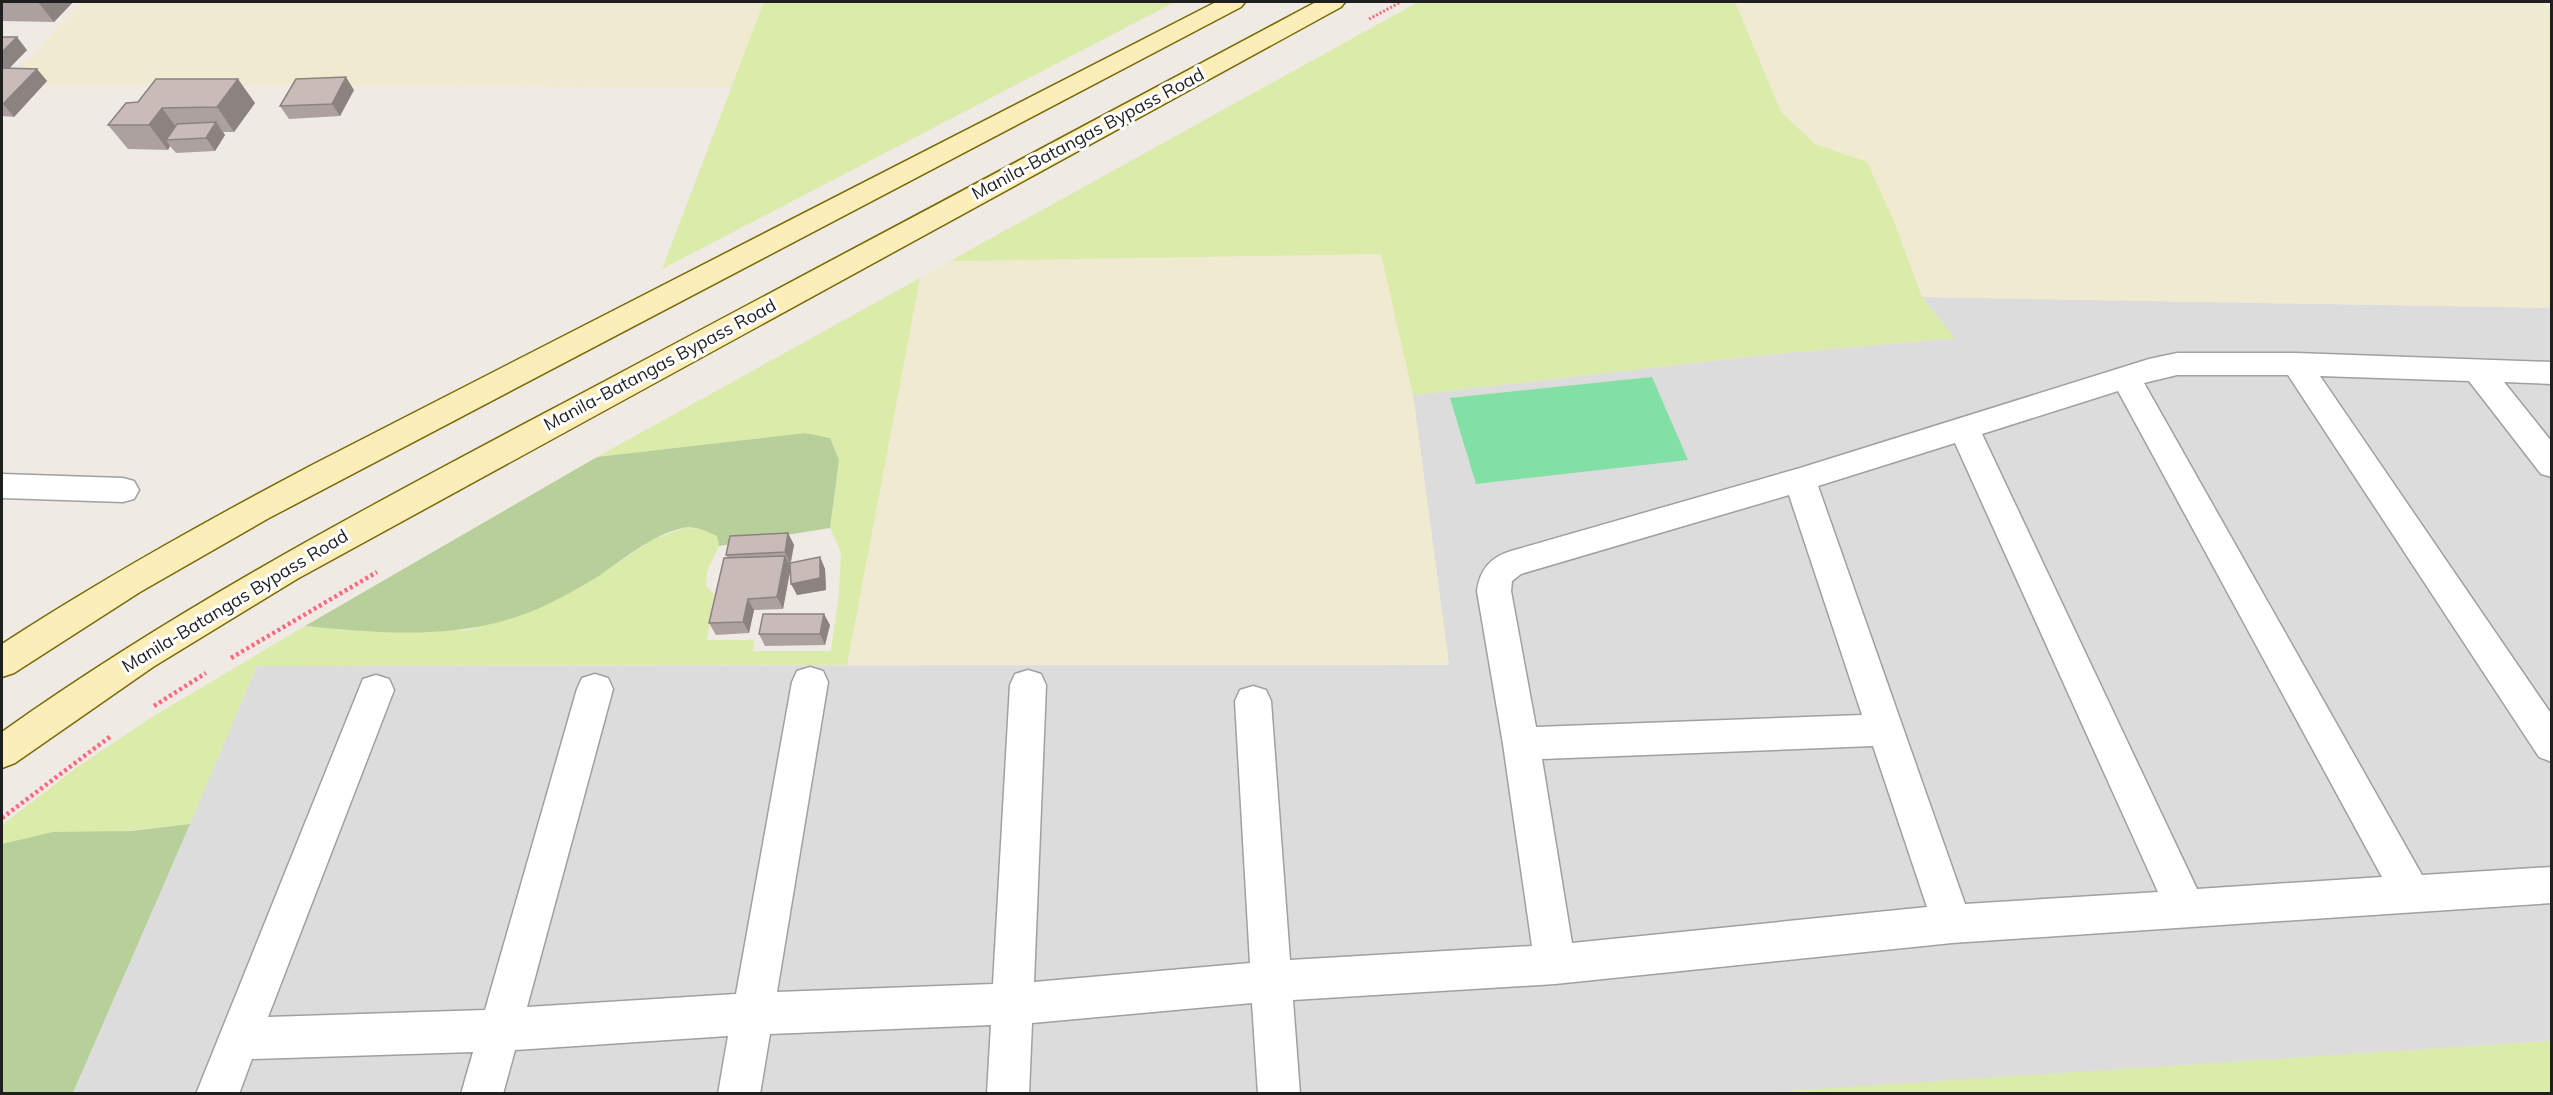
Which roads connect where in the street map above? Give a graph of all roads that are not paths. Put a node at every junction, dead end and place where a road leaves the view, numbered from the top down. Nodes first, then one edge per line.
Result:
1 (1233, 2) edge
2 (1333, 2) edge
3 (2296, 364) junction
4 (2478, 371) junction
5 (2552, 373) edge
6 (2126, 378) junction
7 (1964, 428) junction
8 (2552, 465) edge
9 (1800, 480) junction
10 (2, 486) edge
11 (123, 490) dead end
12 (2, 662) edge
13 (810, 682) dead end
14 (1028, 685) dead end
15 (595, 689) dead end
16 (376, 690) dead end
17 (1253, 701) dead end
18 (1885, 730) junction
19 (1521, 744) junction
20 (2552, 746) edge
21 (2, 752) edge
22 (2552, 885) edge
23 (2411, 893) junction
24 (2185, 907) junction
25 (1952, 924) junction
26 (1555, 964) junction
27 (1272, 981) junction
28 (1012, 1004) junction
29 (751, 1014) junction
30 (498, 1030) junction
31 (238, 1039) junction
32 (217, 1094) edge
33 (482, 1094) edge
34 (740, 1094) edge
35 (1008, 1094) edge
36 (1279, 1094) edge

1 - 12 main road
2 - 21 main road, Manila-Batangas Bypass Road
3 - 4 street
3 - 6 street
3 - 20 street
4 - 5 street
4 - 8 street
6 - 7 street
6 - 23 street
7 - 9 street
7 - 24 street
9 - 18 street
9 - 19 street
10 - 11 street
13 - 29 street
14 - 28 street
15 - 30 street
16 - 31 street
17 - 27 street
18 - 19 street
18 - 25 street
19 - 26 street
22 - 23 street
23 - 24 street
24 - 25 street
25 - 26 street
26 - 27 street
27 - 28 street
27 - 36 street
28 - 29 street
28 - 35 street
29 - 30 street
29 - 34 street
30 - 31 street
30 - 33 street
31 - 32 street

